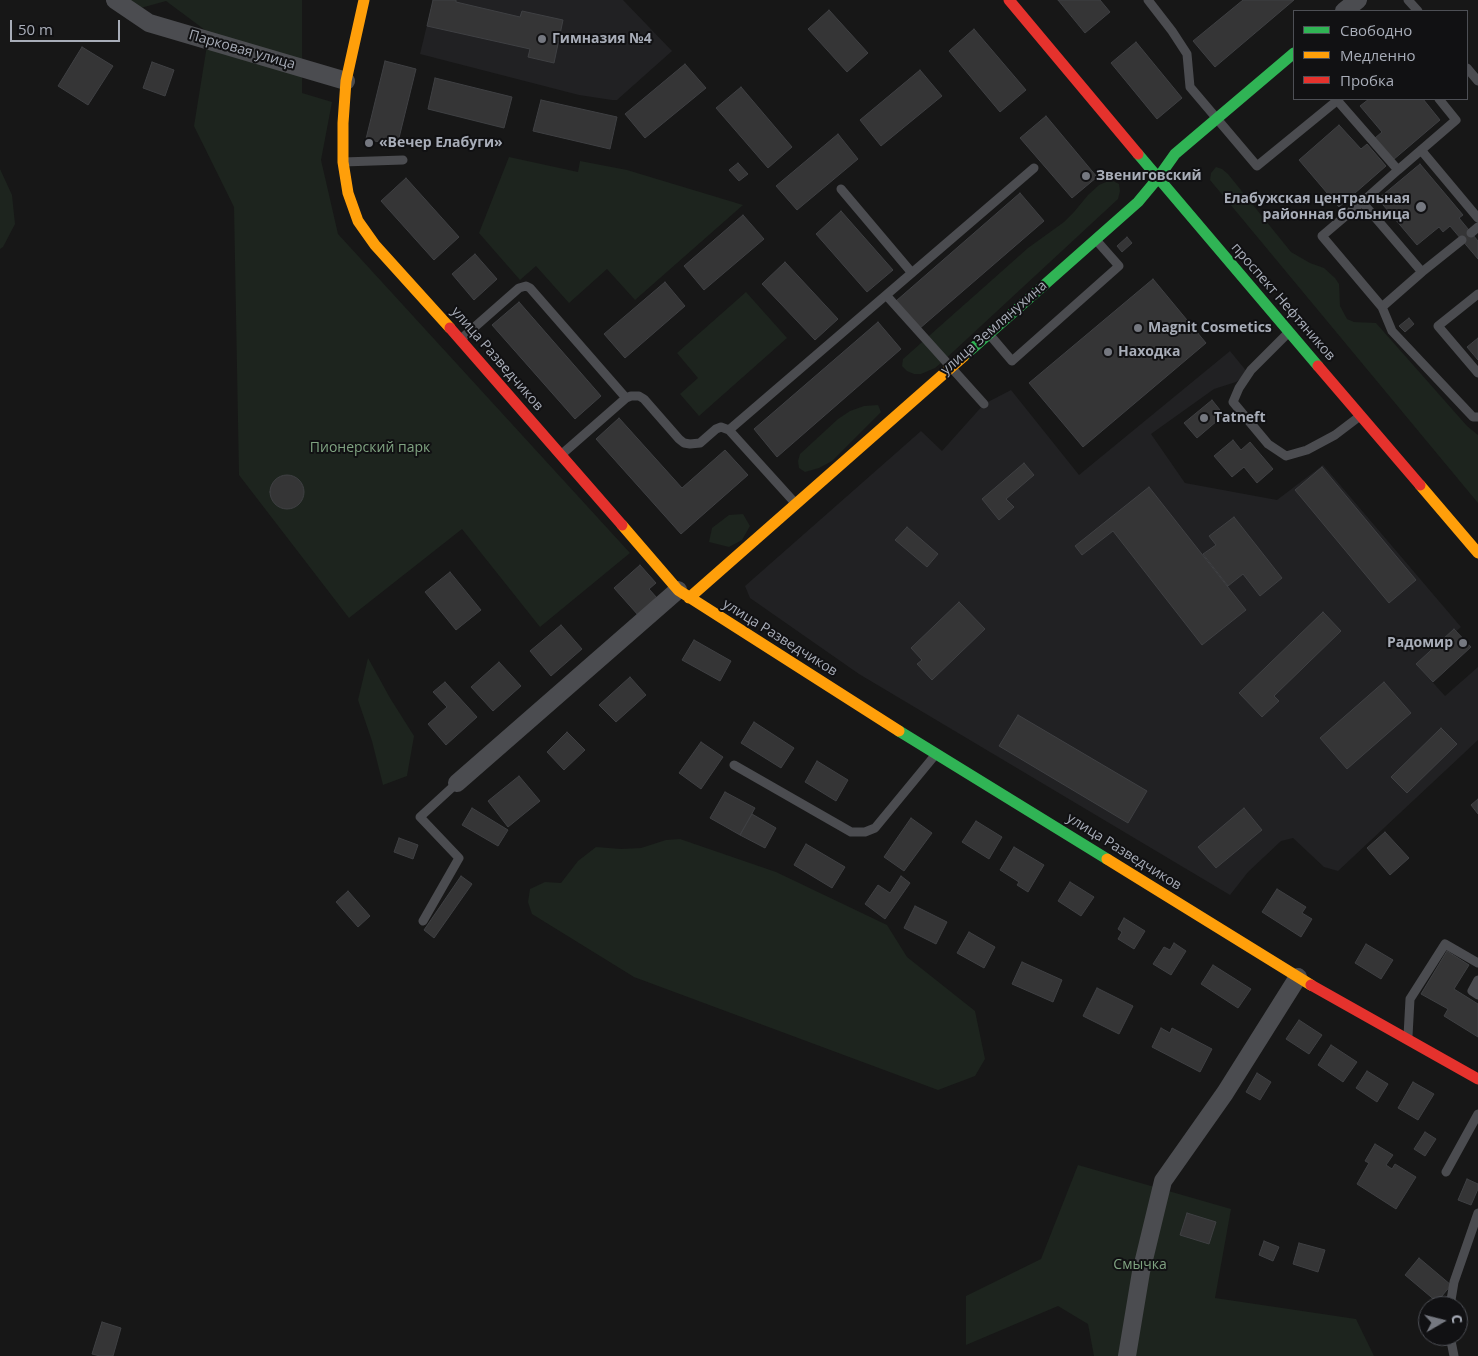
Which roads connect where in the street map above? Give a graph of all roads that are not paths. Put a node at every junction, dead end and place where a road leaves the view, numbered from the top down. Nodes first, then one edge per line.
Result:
1 (115, 0) edge
2 (364, 0) edge
3 (1009, 0) edge
4 (1148, 0) edge
5 (1358, 0) edge
6 (1408, 0) edge
7 (1345, 10) edge
8 (1417, 10) edge
9 (1293, 54) edge
10 (1468, 69) edge
11 (346, 81) junction
12 (1478, 81) edge
13 (1336, 100) edge
14 (1338, 100) edge
15 (1440, 100) edge
16 (1217, 118) junction
17 (1421, 150) junction
18 (403, 160) dead end
19 (343, 162) junction
20 (1034, 168) dead end
21 (1398, 170) junction
22 (1158, 178) junction
23 (841, 189) dead end
24 (1362, 202) junction
25 (1478, 218) edge
26 (1095, 240) junction
27 (1462, 240) dead end
28 (1422, 272) junction
29 (912, 273) junction
30 (1478, 294) edge
31 (886, 295) junction
32 (1382, 307) junction
33 (1289, 332) junction
34 (989, 334) junction
35 (460, 339) junction
36 (950, 367) junction
37 (1478, 373) edge
38 (626, 398) junction
39 (984, 404) dead end
40 (1361, 416) junction
41 (1478, 417) edge
42 (729, 430) junction
43 (561, 455) junction
44 (796, 504) junction
45 (1478, 553) edge
46 (683, 594) junction
47 (936, 754) junction
48 (734, 765) dead end
49 (457, 783) joint
50 (423, 921) dead end
51 (1478, 963) edge
52 (1298, 977) junction
53 (1478, 980) edge
54 (1478, 995) edge
55 (1407, 1039) junction
56 (1478, 1080) edge
57 (1478, 1114) edge
58 (1446, 1172) dead end
59 (1478, 1213) edge
60 (1452, 1296) edge
61 (1127, 1356) edge

1 - 11 street, Парковая улица
2 - 11 street, улица Разведчиков
3 - 22 street, проспект Нефтяников
4 - 16 lane
5 - 7 street
6 - 8 lane
9 - 16 street, улица Землянухина
10 - 12 lane
11 - 19 street, улица Разведчиков
13 - 16 lane
14 - 21 lane
15 - 17 lane
16 - 22 street, улица Землянухина
17 - 21 lane
17 - 25 lane
18 - 19 lane
19 - 35 street, улица Разведчиков
20 - 29 lane
21 - 24 lane
22 - 26 street, улица Землянухина
22 - 33 street, проспект Нефтяников
23 - 29 lane
24 - 28 lane
24 - 32 lane
26 - 34 street, улица Землянухина
26 - 34 lane
27 - 28 lane
28 - 32 lane
29 - 31 lane
30 - 37 lane
31 - 36 lane
31 - 42 lane
32 - 41 lane
33 - 40 street, проспект Нефтяников
33 - 40 lane
34 - 36 street, улица Землянухина
35 - 38 lane
35 - 43 street, улица Разведчиков
36 - 39 lane
36 - 44 street, улица Землянухина
38 - 42 lane
38 - 43 lane
40 - 45 street, проспект Нефтяников
42 - 44 lane
43 - 46 street, улица Разведчиков
44 - 46 street, улица Землянухина
46 - 47 street, улица Разведчиков
46 - 49 street
47 - 48 lane
47 - 52 street, улица Разведчиков
49 - 50 lane
51 - 55 lane
52 - 55 street, улица Разведчиков
52 - 61 street
53 - 54 lane
55 - 56 street, улица Разведчиков
57 - 58 lane
59 - 60 lane

